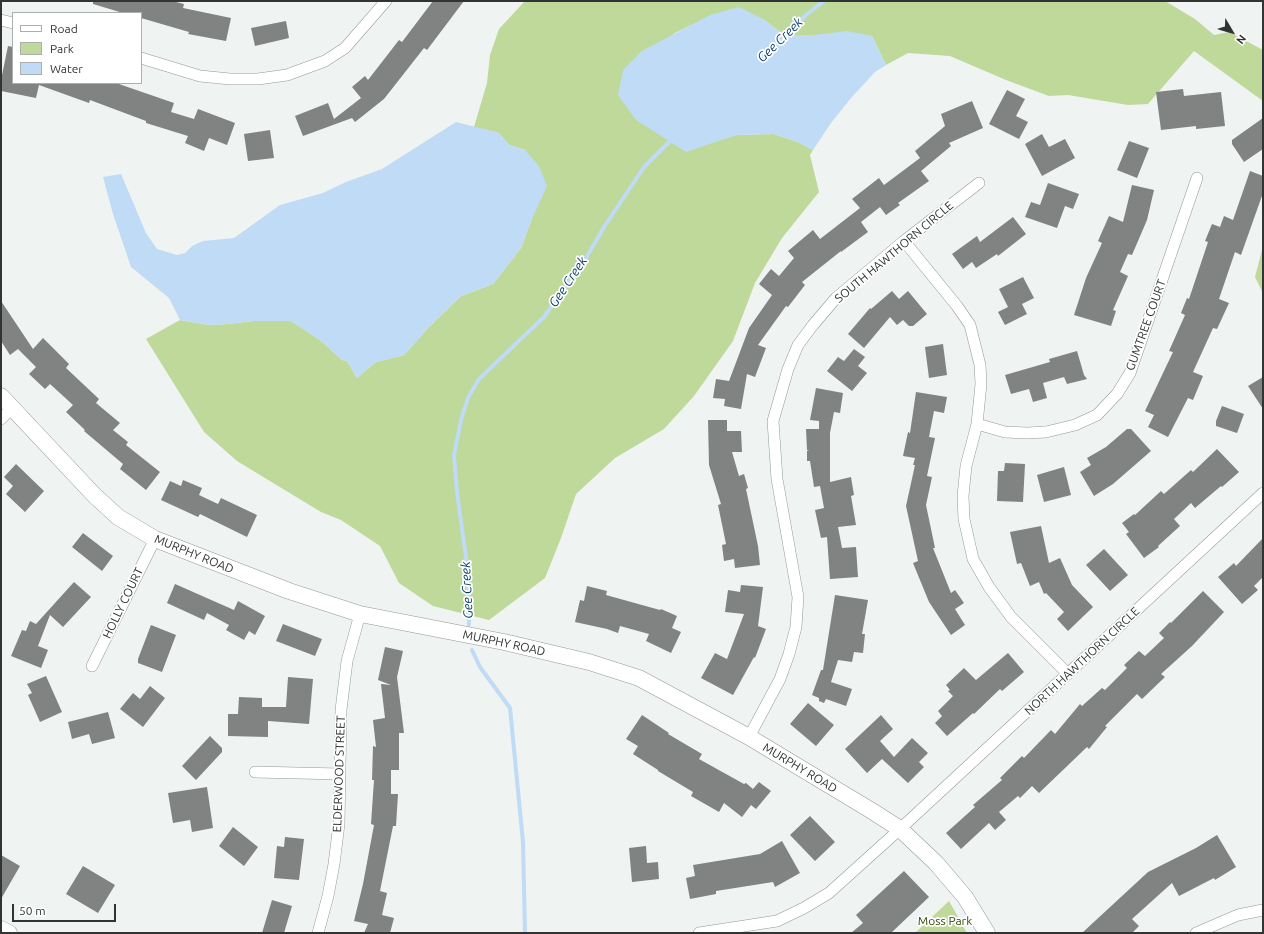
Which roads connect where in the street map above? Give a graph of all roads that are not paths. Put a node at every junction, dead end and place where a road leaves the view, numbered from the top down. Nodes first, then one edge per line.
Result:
1 (386, 1) edge
2 (1, 20) edge
3 (12, 22) edge
4 (142, 58) edge
5 (1197, 178) dead end
6 (979, 183) dead end
7 (904, 241) junction
8 (1, 396) edge
9 (6, 414) edge
10 (977, 424) junction
11 (1263, 493) edge
12 (155, 539) junction
13 (360, 614) junction
14 (92, 666) dead end
15 (1068, 674) junction
16 (749, 737) junction
17 (255, 772) dead end
18 (340, 774) junction
19 (900, 829) junction
20 (1263, 910) edge
21 (1, 929) edge
22 (9, 933) edge
23 (318, 933) edge
24 (699, 933) edge
25 (987, 933) edge
26 (1196, 933) edge

1 - 4 street
2 - 3 street
5 - 10 street, GUMTREE COURT
6 - 7 street, SOUTH HAWTHORN CIRCLE
7 - 10 street
7 - 16 street, SOUTH HAWTHORN CIRCLE
8 - 9 street, MURPHY ROAD
9 - 12 street, MURPHY ROAD
10 - 15 street
11 - 15 street, NORTH HAWTHORN CIRCLE
12 - 13 street, MURPHY ROAD
12 - 14 street, HOLLY COURT
13 - 16 street, MURPHY ROAD
13 - 18 street, ELDERWOOD STREET
15 - 19 street, NORTH HAWTHORN CIRCLE
16 - 19 street, MURPHY ROAD
17 - 18 street
18 - 23 street, ELDERWOOD STREET
19 - 24 street, NORTH HAWTHORN CIRCLE
19 - 25 street, MURPHY ROAD
20 - 26 street
21 - 22 street

